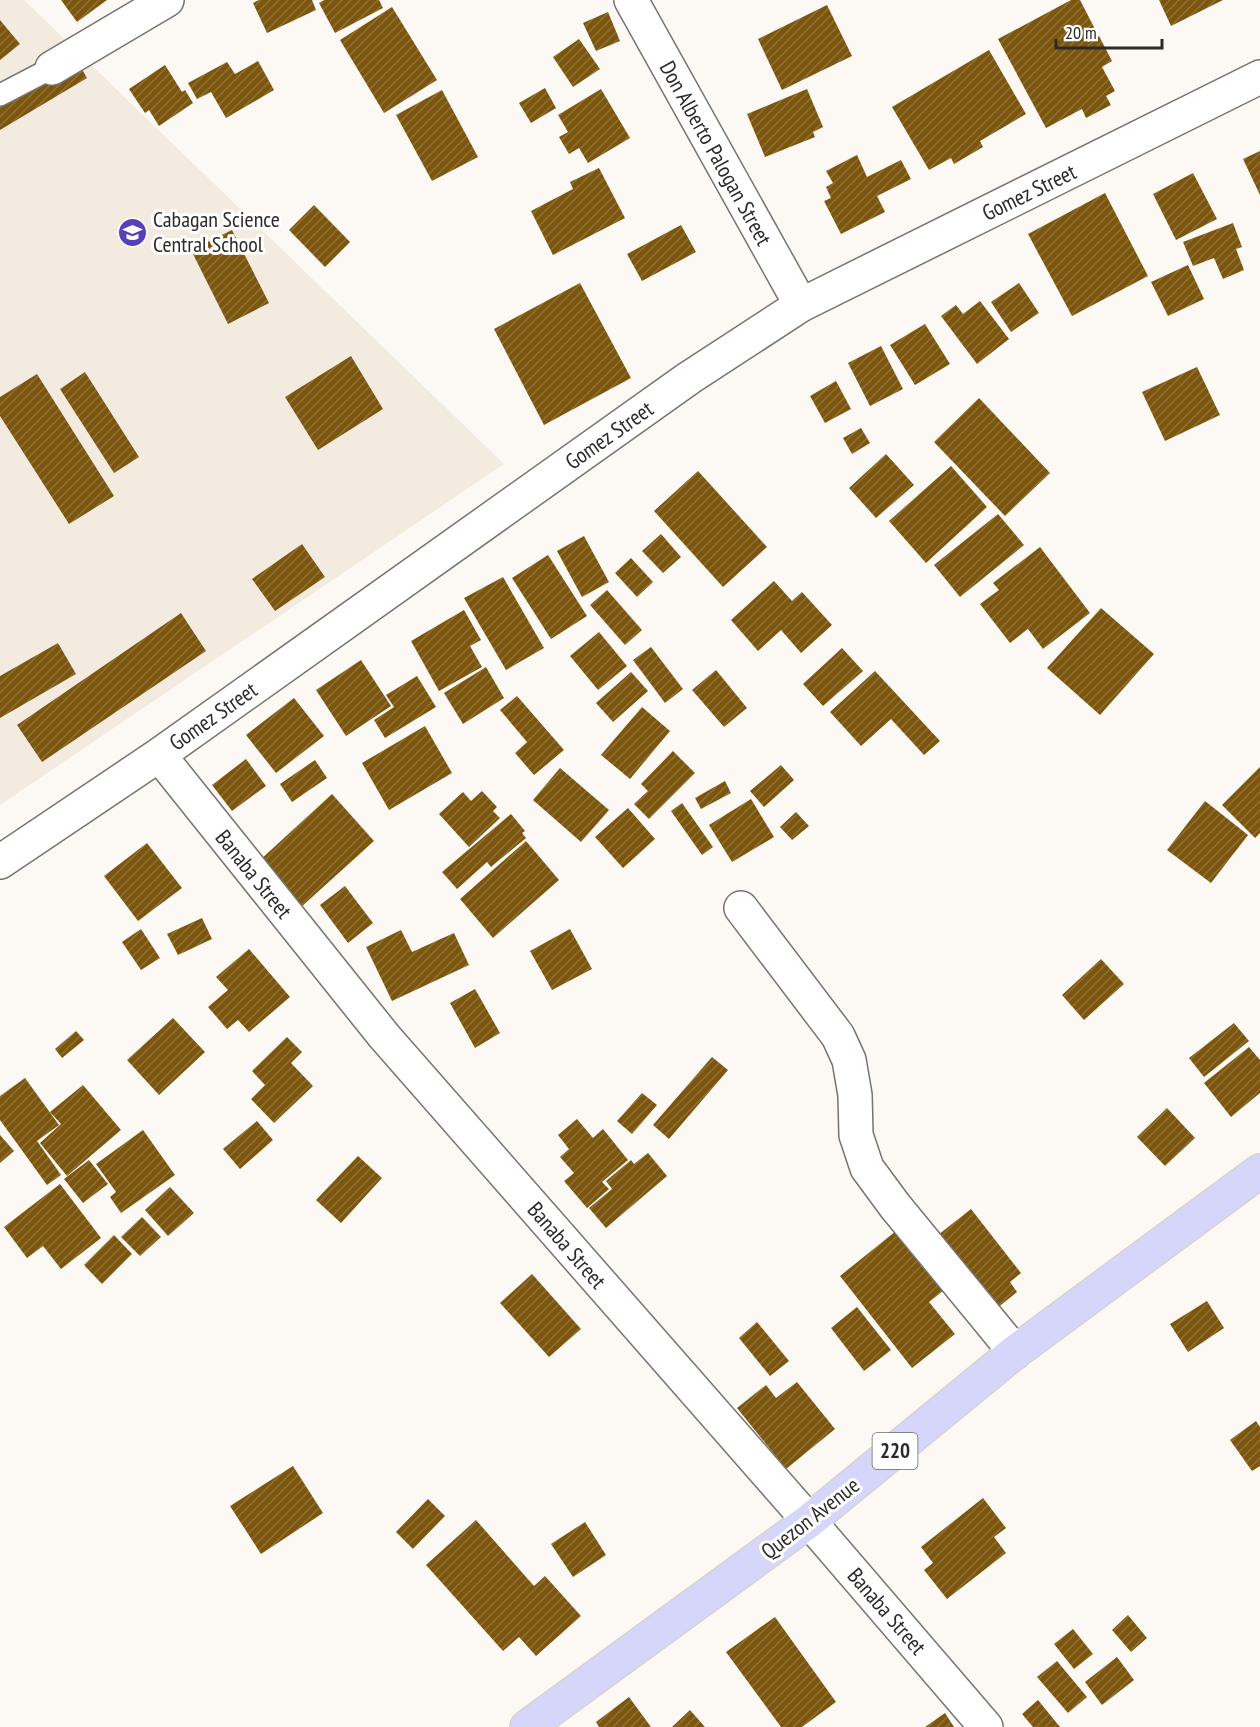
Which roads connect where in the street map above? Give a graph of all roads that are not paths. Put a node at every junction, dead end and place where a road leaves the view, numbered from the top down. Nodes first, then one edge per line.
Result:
1 (167, 0) edge
2 (631, 0) edge
3 (52, 68) joint
4 (1260, 78) edge
5 (0, 95) edge
6 (801, 305) junction
7 (159, 754) junction
8 (0, 862) edge
9 (741, 908) dead end
10 (1260, 1171) edge
11 (1015, 1352) junction
12 (809, 1521) junction
13 (527, 1727) edge
14 (986, 1727) edge

1 - 3 street
2 - 6 street, Don Alberto Palogan Street
3 - 5 lane
4 - 6 street, Gomez Street
6 - 7 street, Gomez Street
7 - 8 street, Gomez Street
7 - 12 street, Banaba Street
9 - 11 street
10 - 11 main road, Quezon Avenue / 220
11 - 12 main road, Quezon Avenue / 220
12 - 13 main road, Quezon Avenue / 220
12 - 14 street, Banaba Street

